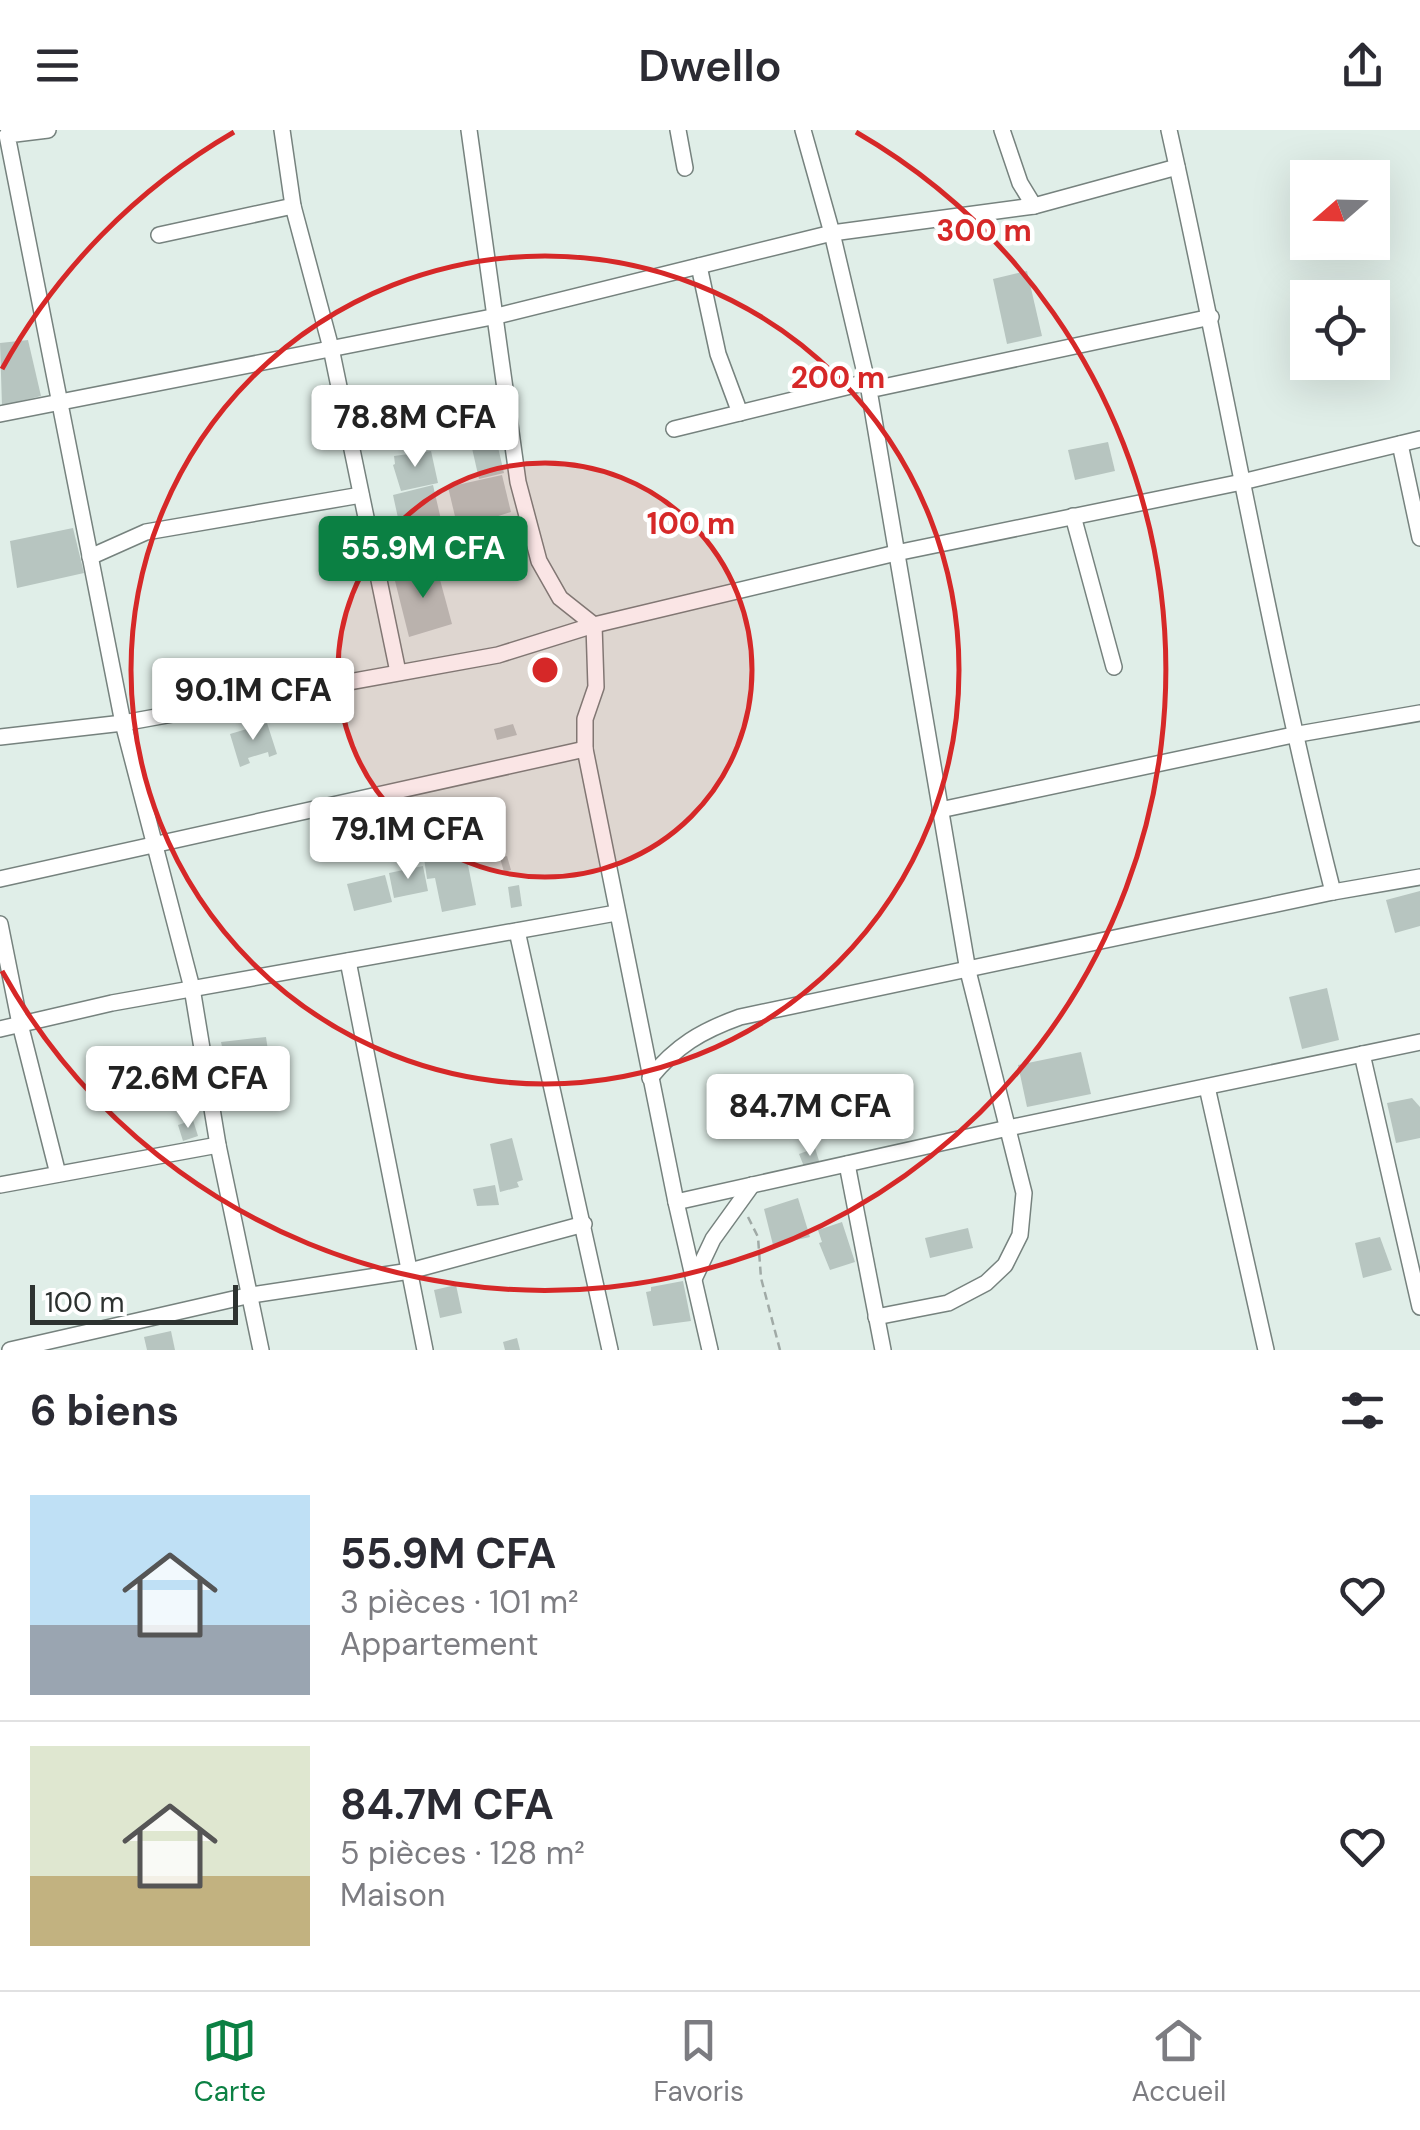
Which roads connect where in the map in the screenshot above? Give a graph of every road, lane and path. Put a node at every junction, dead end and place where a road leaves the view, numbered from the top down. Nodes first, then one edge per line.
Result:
1 (48, 130) edge
2 (282, 130) edge
3 (470, 130) edge
4 (678, 130) edge
5 (803, 130) edge
6 (1002, 130) edge
7 (1168, 130) edge
8 (685, 168) dead end
9 (1177, 168) junction
10 (293, 206) junction
11 (1034, 206) junction
12 (832, 233) junction
13 (160, 235) dead end
14 (699, 266) junction
15 (497, 316) junction
16 (1211, 317) junction
17 (331, 348) junction
18 (868, 386) junction
19 (59, 402) junction
20 (740, 413) junction
21 (0, 414) edge
22 (674, 429) dead end
23 (1420, 439) edge
24 (1400, 444) junction
25 (1242, 482) junction
26 (361, 495) junction
27 (1073, 516) junction
28 (1420, 538) edge
29 (896, 553) junction
30 (90, 556) junction
31 (594, 625) junction
32 (1114, 667) dead end
33 (398, 672) junction
34 (1420, 713) edge
35 (123, 723) junction
36 (1293, 735) junction
37 (0, 738) edge
38 (585, 750) junction
39 (940, 810) junction
40 (155, 844) junction
41 (1420, 877) edge
42 (0, 879) edge
43 (1333, 892) junction
44 (616, 913) junction
45 (0, 924) edge
46 (516, 932) junction
47 (348, 962) junction
48 (968, 971) junction
49 (192, 988) junction
50 (20, 1024) junction
51 (0, 1029) edge
52 (1420, 1042) edge
53 (1362, 1054) junction
54 (650, 1078) junction
55 (1207, 1088) junction
56 (1008, 1128) junction
57 (218, 1145) junction
58 (847, 1164) junction
59 (58, 1174) junction
60 (0, 1184) edge
61 (752, 1186) junction
62 (676, 1202) junction
63 (741, 1202) junction
64 (584, 1224) junction
65 (410, 1271) junction
66 (694, 1279) junction
67 (250, 1295) junction
68 (1420, 1307) edge
69 (876, 1317) junction
70 (82, 1343) edge
71 (10, 1350) edge
72 (261, 1350) edge
73 (426, 1350) edge
74 (610, 1350) edge
75 (710, 1350) edge
76 (780, 1350) edge
77 (883, 1350) edge
78 (1266, 1350) edge

1 - 19 street
2 - 10 street
3 - 15 street
4 - 8 street
5 - 12 street
6 - 11 street
7 - 9 street
9 - 11 street
9 - 16 street
10 - 13 street
10 - 17 street
11 - 12 street
12 - 14 street
12 - 18 street
14 - 15 street
14 - 20 street
15 - 17 street
15 - 31 street
16 - 18 street
16 - 25 street
17 - 19 street
17 - 26 street
18 - 20 street
18 - 29 street
19 - 21 street
19 - 30 street
20 - 22 street
23 - 24 street
24 - 25 street
24 - 28 street
25 - 27 street
25 - 36 street
26 - 30 street
26 - 33 street
27 - 29 street
27 - 32 street
29 - 31 street
29 - 39 street
30 - 35 street
31 - 33 street
31 - 38 street
33 - 35 street
34 - 36 street
35 - 37 street
35 - 40 street
36 - 39 street
36 - 43 street
38 - 40 street
38 - 44 street
39 - 48 street
40 - 42 street
40 - 49 street
41 - 43 street
43 - 48 street
44 - 46 street
44 - 54 street
45 - 50 street
46 - 47 street
46 - 64 street
47 - 49 street
47 - 65 street
48 - 54 street
48 - 56 street
49 - 50 street
49 - 57 street
50 - 51 street
50 - 59 street
52 - 53 street
53 - 55 street
53 - 68 street
54 - 62 street
55 - 56 street
55 - 78 street
56 - 58 street
56 - 69 street
57 - 59 street
57 - 67 street
58 - 61 street
58 - 69 street
59 - 60 street
61 - 62 street
61 - 63 street
62 - 66 street
63 - 66 street
63 - 76 path
64 - 65 street
64 - 74 street
65 - 67 street
65 - 73 street
66 - 75 street
67 - 70 street
67 - 72 street
69 - 77 street
70 - 71 street

